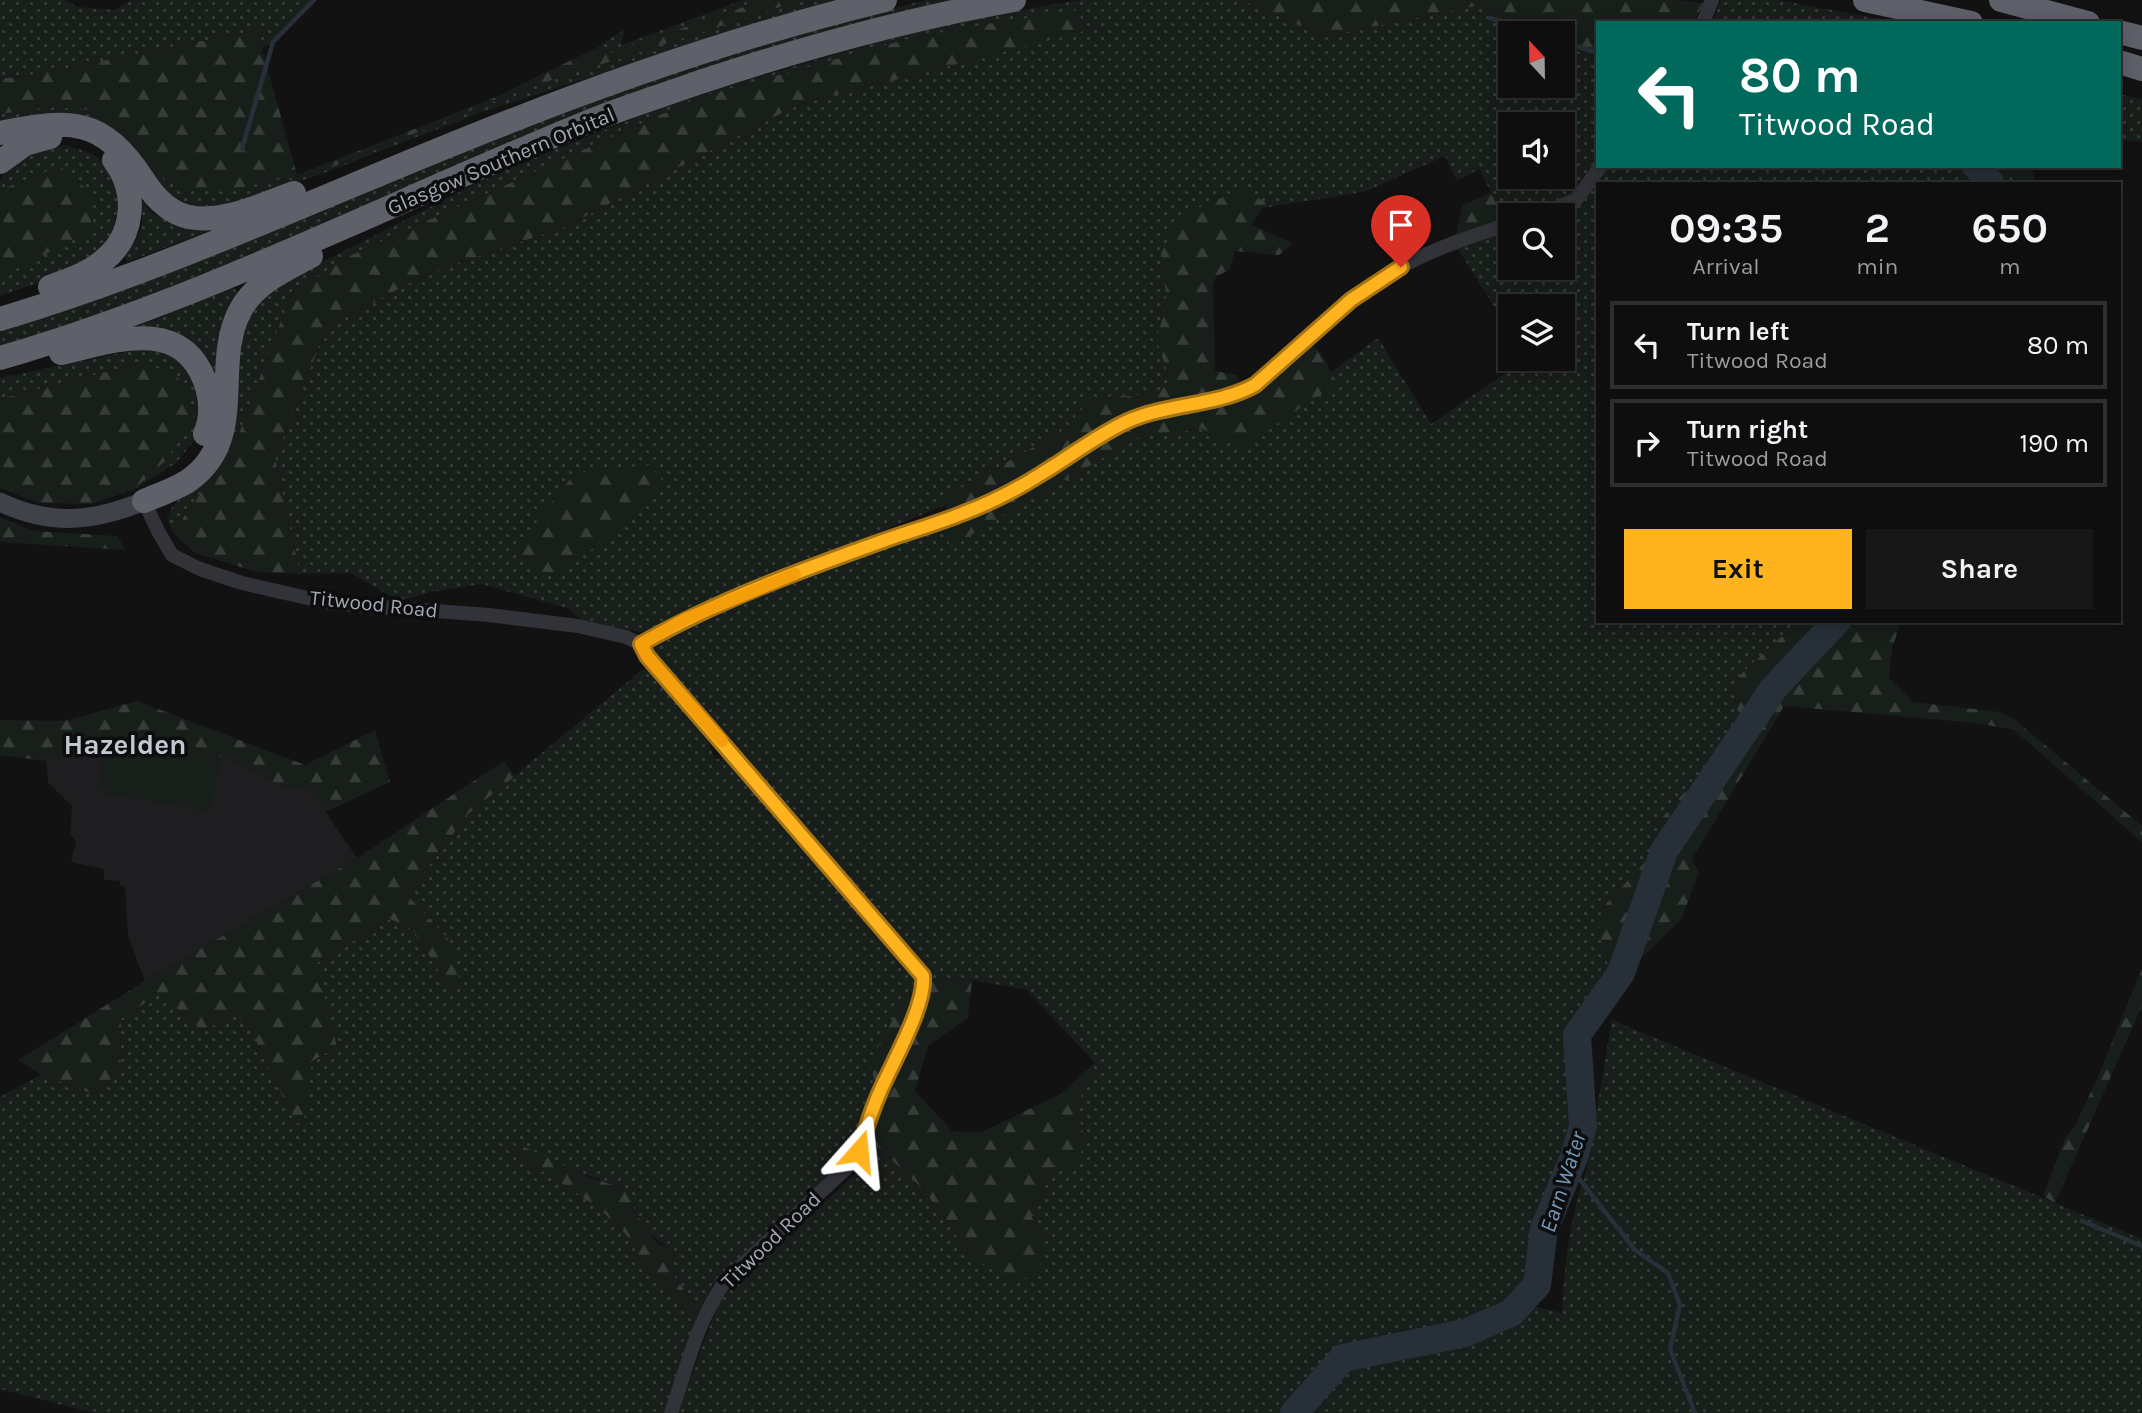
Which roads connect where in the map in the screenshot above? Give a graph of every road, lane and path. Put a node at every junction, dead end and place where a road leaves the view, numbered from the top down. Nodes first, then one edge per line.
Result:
1 (885, 0) edge
2 (1014, 0) edge
3 (1712, 0) edge
4 (1865, 0) edge
5 (2001, 0) edge
6 (1704, 21) edge
7 (1962, 21) edge
8 (2080, 21) edge
9 (2121, 33) edge
10 (2142, 38) edge
11 (2121, 63) edge
12 (2142, 69) edge
13 (497, 126) junction
14 (0, 133) edge
15 (0, 162) edge
16 (1600, 168) edge
17 (460, 176) junction
18 (1568, 203) edge
19 (1498, 229) edge
20 (0, 306) edge
21 (0, 319) edge
22 (0, 358) edge
23 (0, 365) edge
24 (144, 501) junction
25 (0, 502) edge
26 (641, 644) junction
27 (671, 1413) edge

1 - 13 highway, Glasgow Southern Orbital
2 - 17 highway, Glasgow Southern Orbital
3 - 6 street
4 - 7 highway
5 - 8 highway
9 - 10 highway
11 - 12 highway
13 - 14 highway
13 - 21 highway, Glasgow Southern Orbital
15 - 20 highway
16 - 18 street
17 - 22 highway, Glasgow Southern Orbital
17 - 24 highway
19 - 26 street
23 - 24 highway
24 - 25 street
24 - 26 street, Titwood Road
26 - 27 street, Titwood Road

